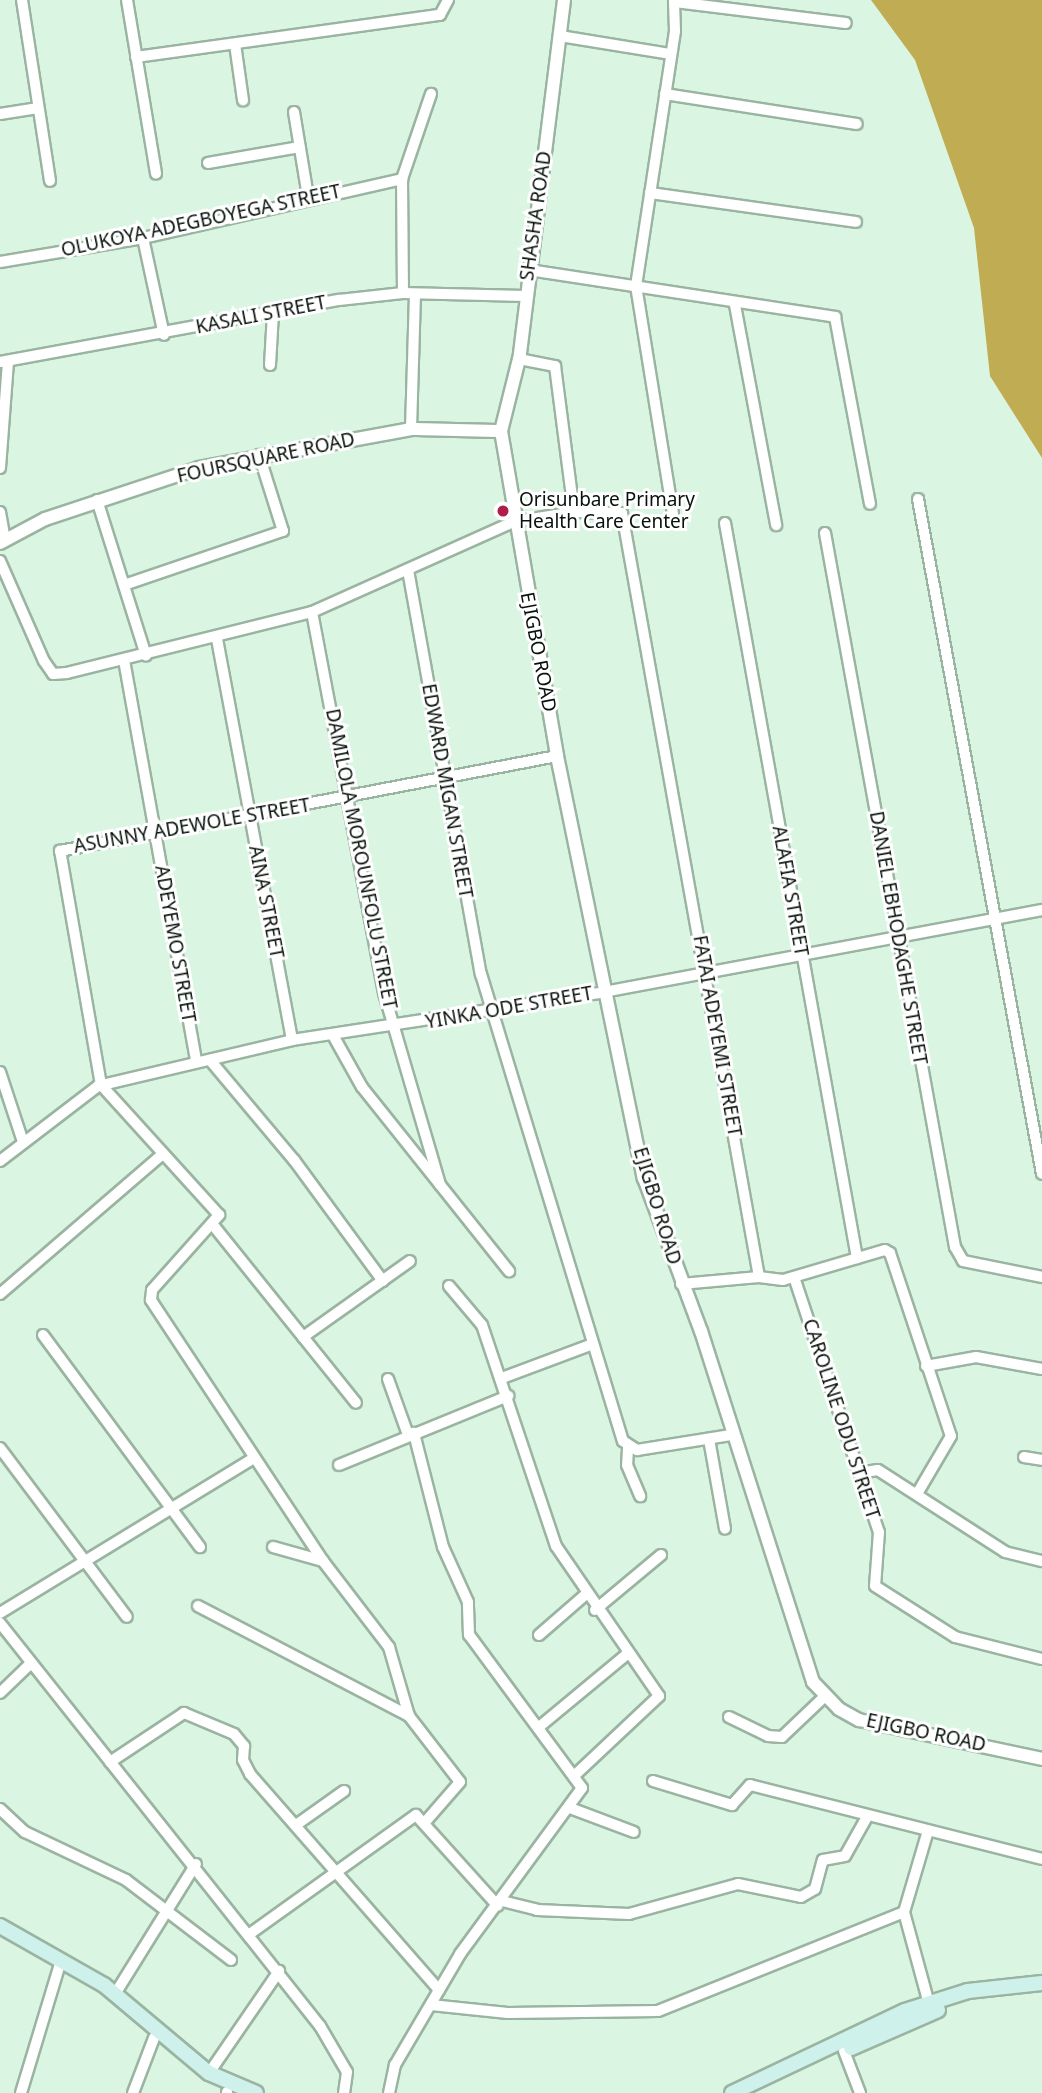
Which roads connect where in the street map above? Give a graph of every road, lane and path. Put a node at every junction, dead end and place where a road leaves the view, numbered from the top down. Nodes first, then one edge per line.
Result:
1 (22, 0) edge
2 (127, 0) edge
3 (449, 0) edge
4 (565, 0) edge
5 (675, 1) edge
6 (846, 23) dead end
7 (560, 36) junction
8 (235, 44) junction
9 (670, 54) junction
10 (136, 57) junction
11 (431, 94) dead end
12 (665, 94) junction
13 (243, 100) dead end
14 (37, 108) junction
15 (294, 112) dead end
16 (0, 114) edge
17 (858, 124) dead end
18 (300, 147) junction
19 (208, 163) dead end
20 (156, 174) dead end
21 (401, 179) junction
22 (50, 181) dead end
23 (650, 192) junction
24 (308, 197) junction
25 (856, 222) dead end
26 (143, 238) junction
27 (0, 262) edge
28 (529, 270) junction
29 (636, 286) junction
30 (403, 293) junction
31 (415, 295) junction
32 (525, 296) junction
33 (736, 305) junction
34 (273, 313) junction
35 (164, 335) junction
36 (519, 359) junction
37 (4, 362) edge
38 (270, 365) dead end
39 (411, 429) junction
40 (501, 431) junction
41 (259, 455) junction
42 (0, 468) edge
43 (918, 499) dead end
44 (97, 500) junction
45 (870, 504) dead end
46 (0, 512) edge
47 (575, 512) junction
48 (673, 514) dead end
49 (513, 522) junction
50 (725, 523) dead end
51 (776, 525) dead end
52 (825, 533) dead end
53 (3, 542) edge
54 (0, 561) edge
55 (408, 570) junction
56 (124, 586) junction
57 (312, 612) junction
58 (217, 639) junction
59 (146, 655) junction
60 (124, 660) junction
61 (558, 756) junction
62 (443, 779) junction
63 (348, 798) junction
64 (251, 817) junction
65 (155, 834) junction
66 (1042, 910) edge
67 (995, 918) junction
68 (897, 937) junction
69 (800, 953) junction
70 (706, 971) junction
71 (604, 992) junction
72 (490, 1010) junction
73 (394, 1028) junction
74 (334, 1037) junction
75 (292, 1040) junction
76 (210, 1060) junction
77 (196, 1062) junction
78 (0, 1072) edge
79 (101, 1085) junction
80 (23, 1142) junction
81 (163, 1154) junction
82 (0, 1161) edge
83 (1042, 1174) edge
84 (440, 1185) junction
85 (213, 1225) junction
86 (857, 1258) junction
87 (410, 1261) dead end
88 (509, 1271) dead end
89 (759, 1277) junction
90 (794, 1277) junction
91 (1042, 1277) edge
92 (383, 1281) junction
93 (681, 1284) junction
94 (449, 1286) dead end
95 (0, 1294) edge
96 (43, 1335) dead end
97 (303, 1337) junction
98 (593, 1344) junction
99 (926, 1366) junction
100 (1042, 1369) edge
101 (502, 1378) junction
102 (388, 1379) dead end
103 (508, 1396) junction
104 (356, 1403) dead end
105 (411, 1434) junction
106 (731, 1435) junction
107 (709, 1439) junction
108 (0, 1448) edge
109 (628, 1448) junction
110 (1024, 1457) dead end
111 (254, 1458) junction
112 (1042, 1460) edge
113 (339, 1465) dead end
114 (859, 1473) junction
115 (918, 1494) junction
116 (640, 1496) dead end
117 (171, 1507) junction
118 (725, 1529) dead end
119 (200, 1546) dead end
120 (273, 1547) dead end
121 (661, 1555) dead end
122 (83, 1558) junction
123 (323, 1561) junction
124 (1042, 1561) edge
125 (585, 1595) junction
126 (198, 1606) dead end
127 (596, 1610) junction
128 (0, 1613) edge
129 (127, 1617) dead end
130 (0, 1623) edge
131 (539, 1635) dead end
132 (626, 1655) junction
133 (1042, 1659) edge
134 (30, 1664) junction
135 (0, 1693) edge
136 (825, 1696) junction
137 (410, 1716) junction
138 (729, 1717) dead end
139 (538, 1727) junction
140 (1042, 1759) edge
141 (110, 1762) junction
142 (576, 1774) junction
143 (653, 1781) dead end
144 (344, 1791) dead end
145 (570, 1808) junction
146 (0, 1809) edge
147 (867, 1817) junction
148 (426, 1821) junction
149 (296, 1825) junction
150 (634, 1832) dead end
151 (927, 1834) junction
152 (1042, 1860) edge
153 (196, 1864) junction
154 (334, 1870) junction
155 (500, 1903) junction
156 (166, 1908) junction
157 (904, 1912) junction
158 (0, 1926) edge
159 (251, 1933) junction
160 (0, 1936) edge
161 (231, 1960) dead end
162 (59, 1967) junction
163 (279, 1971) junction
164 (1042, 1983) edge
165 (439, 1990) junction
166 (1042, 1992) edge
167 (115, 1994) junction
168 (929, 2004) junction
169 (431, 2005) junction
170 (154, 2038) junction
171 (844, 2051) junction
172 (209, 2073) junction
173 (21, 2093) edge
174 (133, 2093) edge
175 (228, 2093) edge
176 (256, 2093) edge
177 (344, 2093) edge
178 (389, 2093) edge
179 (732, 2093) edge
180 (758, 2093) edge
181 (860, 2093) edge

1 - 14 street
2 - 10 street
3 - 8 street
4 - 7 street, SHASHA ROAD
5 - 6 street
5 - 9 street
7 - 9 street
7 - 28 street, SHASHA ROAD
8 - 10 street
8 - 13 street
9 - 12 street
10 - 20 street
11 - 21 street
12 - 17 street
12 - 23 street
14 - 16 street
14 - 22 street
15 - 18 street
18 - 19 street
18 - 24 street
21 - 24 street, OLUKOYA ADEGBOYEGA STREET
21 - 30 street
23 - 25 street
23 - 29 street
24 - 26 street, OLUKOYA ADEGBOYEGA STREET
26 - 27 street, OLUKOYA ADEGBOYEGA STREET
26 - 35 street
28 - 29 street
28 - 32 street, SHASHA ROAD
29 - 33 street
29 - 48 street
30 - 31 street, KASALI STREET
30 - 34 street, KASALI STREET
31 - 32 street, KASALI STREET
31 - 39 street
32 - 36 street, SHASHA ROAD
33 - 45 street
33 - 51 street
34 - 35 street, KASALI STREET
34 - 38 street
35 - 37 street, KASALI STREET
36 - 40 street, SHASHA ROAD
36 - 47 street
37 - 42 street
39 - 40 street, FOURSQUARE ROAD
39 - 41 street, FOURSQUARE ROAD
40 - 49 street, EJIGBO ROAD
41 - 44 street, FOURSQUARE ROAD
41 - 56 street
43 - 67 street
44 - 53 street, FOURSQUARE ROAD
44 - 56 street
46 - 53 street
47 - 49 street, FATAI ADEYEMI STREET
47 - 70 street, FATAI ADEYEMI STREET
49 - 55 street, FATAI ADEYEMI STREET
49 - 61 street, EJIGBO ROAD
50 - 69 street, ALAFIA STREET
52 - 68 street, DANIEL EBHODAGHE STREET
54 - 60 street, FATAI ADEYEMI STREET
55 - 57 street, FATAI ADEYEMI STREET
55 - 62 street, EDWARD MIGAN STREET
56 - 59 street
57 - 58 street, FATAI ADEYEMI STREET
57 - 63 street, DAMILOLA MOROUNFOLU STREET
58 - 59 street, FATAI ADEYEMI STREET
58 - 64 street, AINA STREET
59 - 60 street, FATAI ADEYEMI STREET
60 - 65 street, ADEYEMO STREET
61 - 62 street, ASUNNY ADEWOLE STREET
61 - 71 street, EJIGBO ROAD
62 - 63 street, ASUNNY ADEWOLE STREET
62 - 72 street, EDWARD MIGAN STREET
63 - 64 street, ASUNNY ADEWOLE STREET
63 - 73 street, DAMILOLA MOROUNFOLU STREET
64 - 65 street, ASUNNY ADEWOLE STREET
64 - 75 street, AINA STREET
65 - 77 street, ADEYEMO STREET
65 - 79 street, ASUNNY ADEWOLE STREET
66 - 67 street, YINKA ODE STREET
67 - 68 street, YINKA ODE STREET
67 - 83 street
68 - 69 street, YINKA ODE STREET
68 - 91 street, DANIEL EBHODAGHE STREET
69 - 70 street, YINKA ODE STREET
69 - 86 street, ALAFIA STREET
70 - 71 street, YINKA ODE STREET
70 - 89 street, FATAI ADEYEMI STREET
71 - 72 street, YINKA ODE STREET
71 - 93 street, EJIGBO ROAD
72 - 73 street, YINKA ODE STREET
72 - 98 street, EDWARD MIGAN STREET
73 - 74 street, YINKA ODE STREET
73 - 84 street, DAMILOLA MOROUNFOLU STREET
74 - 75 street, YINKA ODE STREET
74 - 84 street
75 - 76 street, YINKA ODE STREET
76 - 77 street, YINKA ODE STREET
76 - 92 street
77 - 79 street, YINKA ODE STREET
78 - 80 street
79 - 80 street, YINKA ODE STREET
79 - 81 street
80 - 82 street, YINKA ODE STREET
81 - 85 street
81 - 95 street
84 - 88 street
85 - 97 street
85 - 111 street
86 - 90 street
86 - 99 street
87 - 92 street
89 - 90 street
89 - 93 street
90 - 114 street, CAROLINE ODU STREET
92 - 97 street
93 - 106 street, EJIGBO ROAD
94 - 101 street
96 - 117 street
97 - 104 street
98 - 101 street
98 - 109 street, EDWARD MIGAN STREET
99 - 100 street
99 - 115 street
101 - 103 street
102 - 105 street
103 - 105 street
103 - 125 street
105 - 113 street
105 - 139 street
106 - 107 street
106 - 136 street, EJIGBO ROAD
107 - 109 street
107 - 118 street
108 - 122 street
109 - 116 street, EDWARD MIGAN STREET
110 - 112 street
111 - 117 street
111 - 123 street
114 - 115 street
114 - 133 street, CAROLINE ODU STREET
115 - 124 street
117 - 119 street
117 - 122 street
120 - 123 street
121 - 127 street
122 - 128 street
122 - 129 street
123 - 137 street
125 - 127 street
125 - 131 street
126 - 137 street
127 - 132 street
130 - 134 street
132 - 139 street
132 - 142 street
134 - 135 street
134 - 141 street
136 - 138 street
136 - 140 street, EJIGBO ROAD
137 - 148 street
139 - 142 street
141 - 149 street
141 - 153 street
142 - 145 street
143 - 147 street
144 - 149 street
145 - 150 street
145 - 155 street
146 - 156 street
147 - 151 street
147 - 155 street
148 - 154 street
148 - 155 street
149 - 154 street
151 - 152 street
151 - 157 street
153 - 156 street
153 - 159 street
154 - 159 street
154 - 165 street
155 - 165 street
156 - 161 street
156 - 167 street
157 - 168 street
157 - 169 street
158 - 167 main road
159 - 163 street
160 - 162 main road
162 - 170 main road
162 - 173 street
163 - 172 street
163 - 177 street
164 - 168 main road
165 - 169 street
166 - 171 main road
167 - 172 main road
168 - 179 main road
169 - 178 street
170 - 174 street
170 - 175 main road
171 - 180 main road
171 - 181 street
172 - 176 main road

